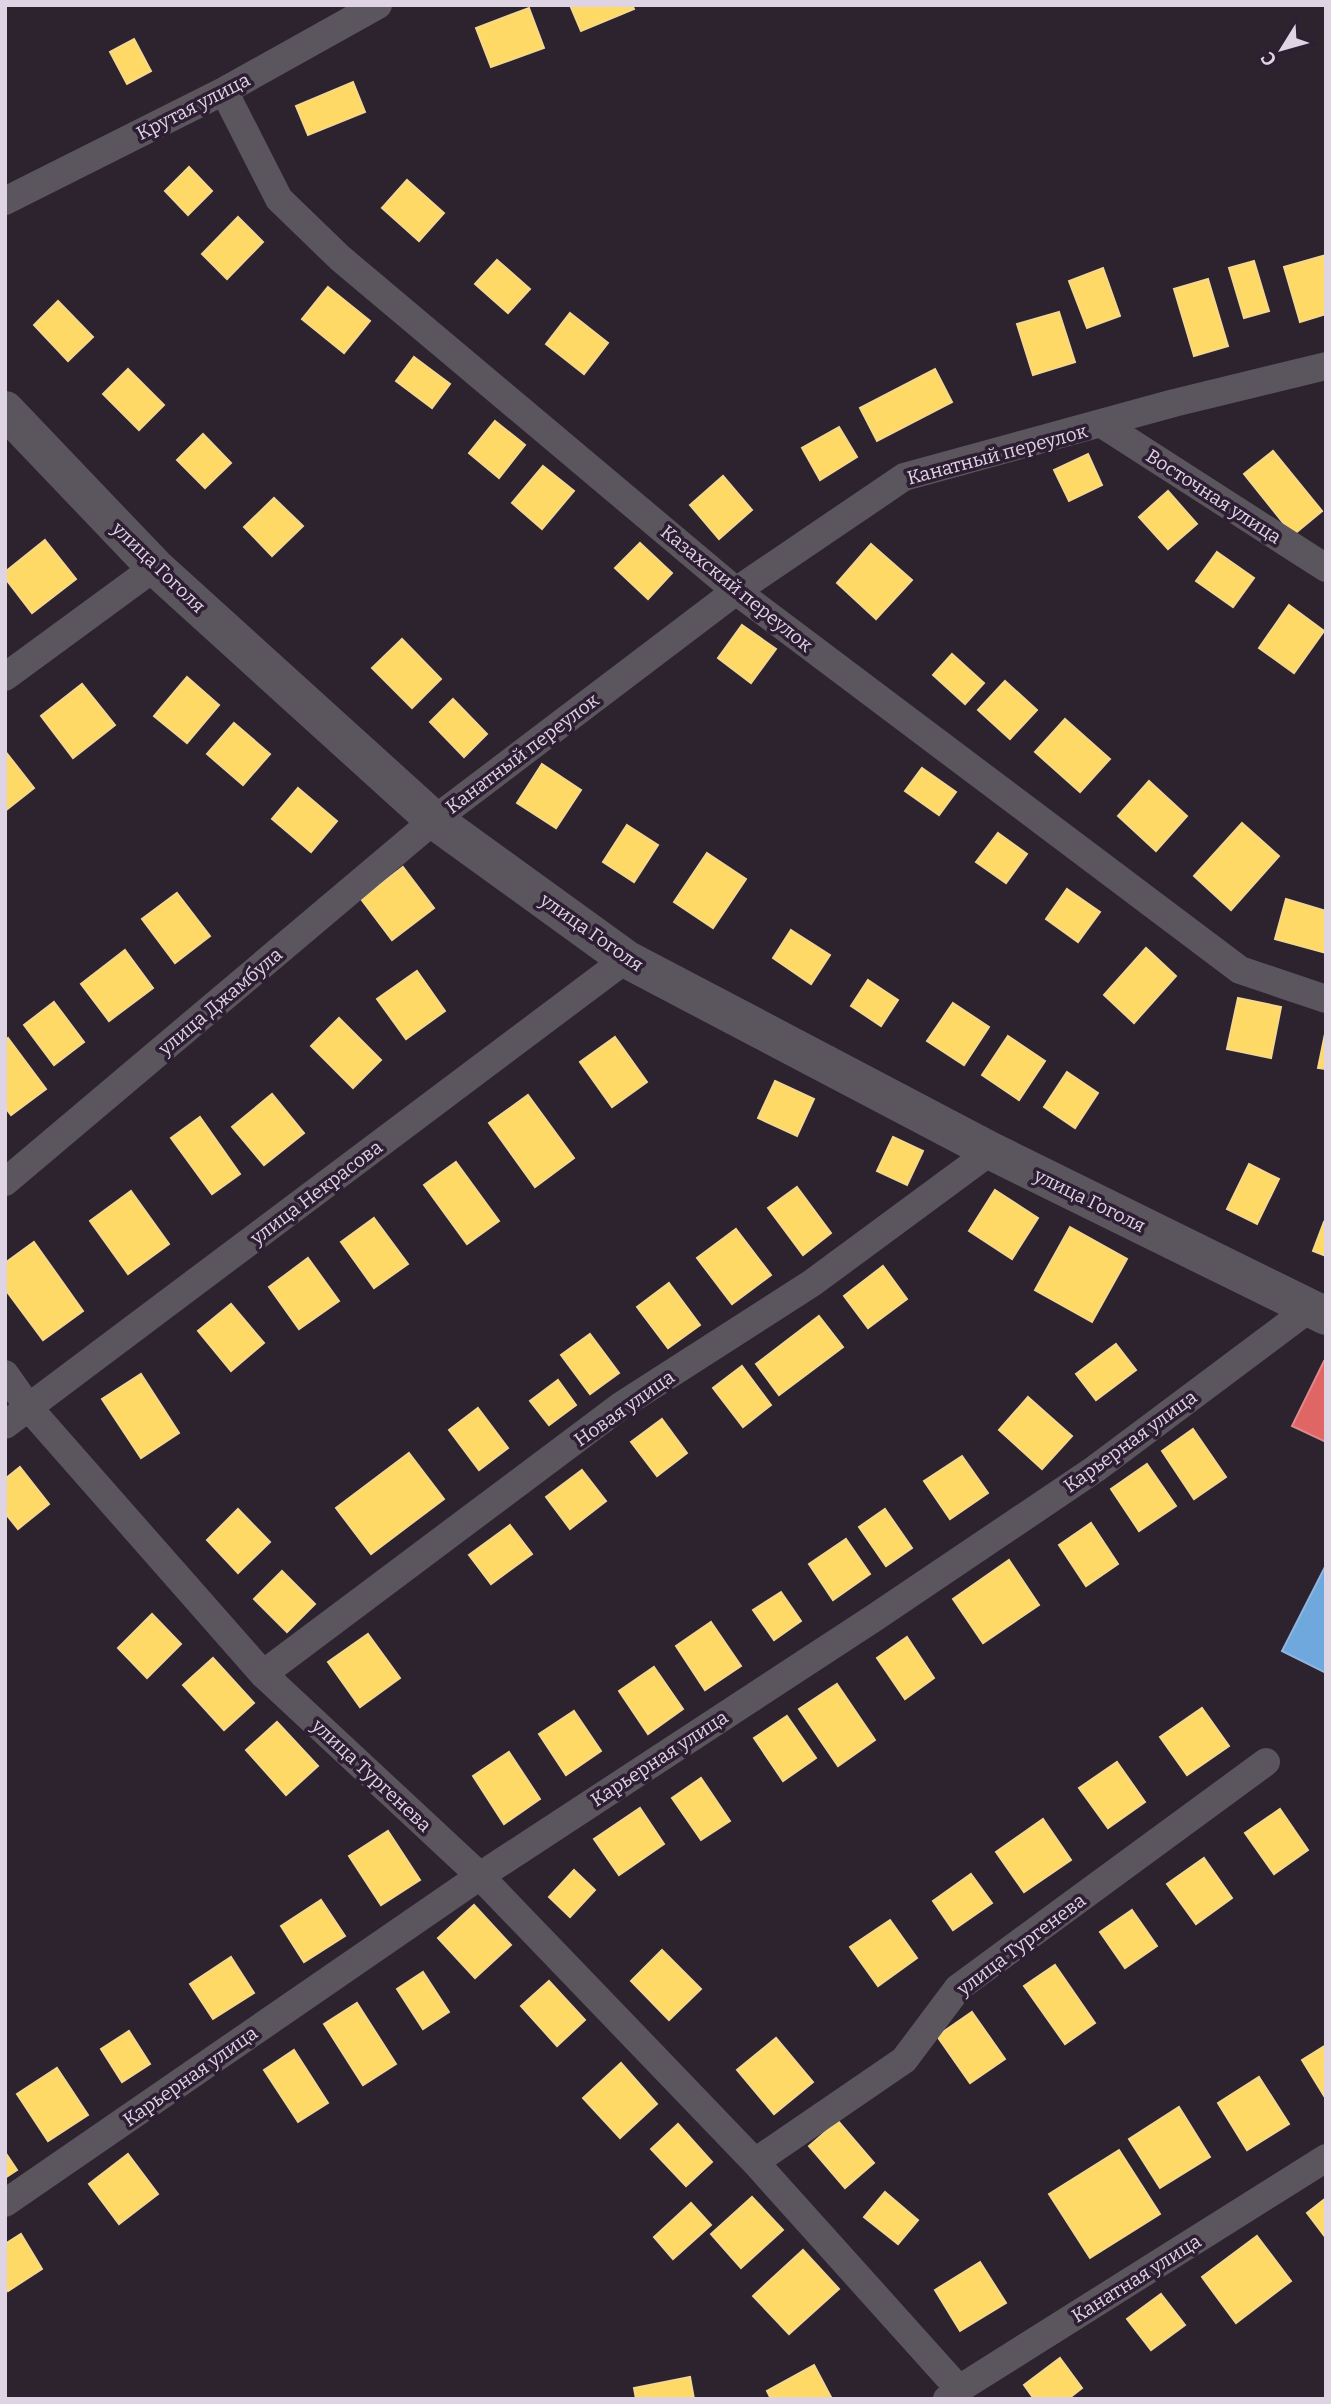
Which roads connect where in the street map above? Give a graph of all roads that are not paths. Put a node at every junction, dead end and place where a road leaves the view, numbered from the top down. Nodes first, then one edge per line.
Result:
1 (378, 5) edge
2 (224, 91) junction
3 (5, 201) edge
4 (1326, 366) edge
5 (5, 410) edge
6 (1102, 424) junction
7 (155, 567) junction
8 (1326, 568) edge
9 (736, 591) junction
10 (5, 677) edge
11 (434, 820) junction
12 (626, 959) junction
13 (1326, 999) edge
14 (991, 1152) junction
15 (5, 1182) edge
16 (1318, 1312) edge
17 (5, 1374) edge
18 (29, 1408) junction
19 (5, 1425) edge
20 (263, 1674) junction
21 (1266, 1762) dead end
22 (480, 1876) junction
23 (1326, 2158) edge
24 (755, 2162) junction
25 (5, 2203) edge
26 (953, 2394) edge

1 - 2 street, Крутая улица
2 - 3 street, Крутая улица
2 - 9 street, Казахский переулок
4 - 6 street, Канатный переулок
5 - 7 street, улица Гоголя
6 - 8 street, Восточная улица
6 - 9 street, Канатный переулок
7 - 10 street
7 - 11 street, улица Гоголя
9 - 11 street, Канатный переулок
9 - 13 street, Казахский переулок
11 - 12 street, улица Гоголя
11 - 15 street, улица Джамбула
12 - 14 street, улица Гоголя
12 - 18 street, улица Некрасова
14 - 16 street, улица Гоголя
14 - 20 street, Новая улица
16 - 22 street, Карьерная улица
17 - 18 street, улица Тургенева
18 - 19 street, улица Некрасова
18 - 20 street, улица Тургенева
20 - 22 street, улица Тургенева
21 - 24 street, улица Тургенева
22 - 24 street, улица Тургенева
22 - 25 street, Карьерная улица
23 - 26 street, Канатная улица
24 - 26 street, улица Тургенева

